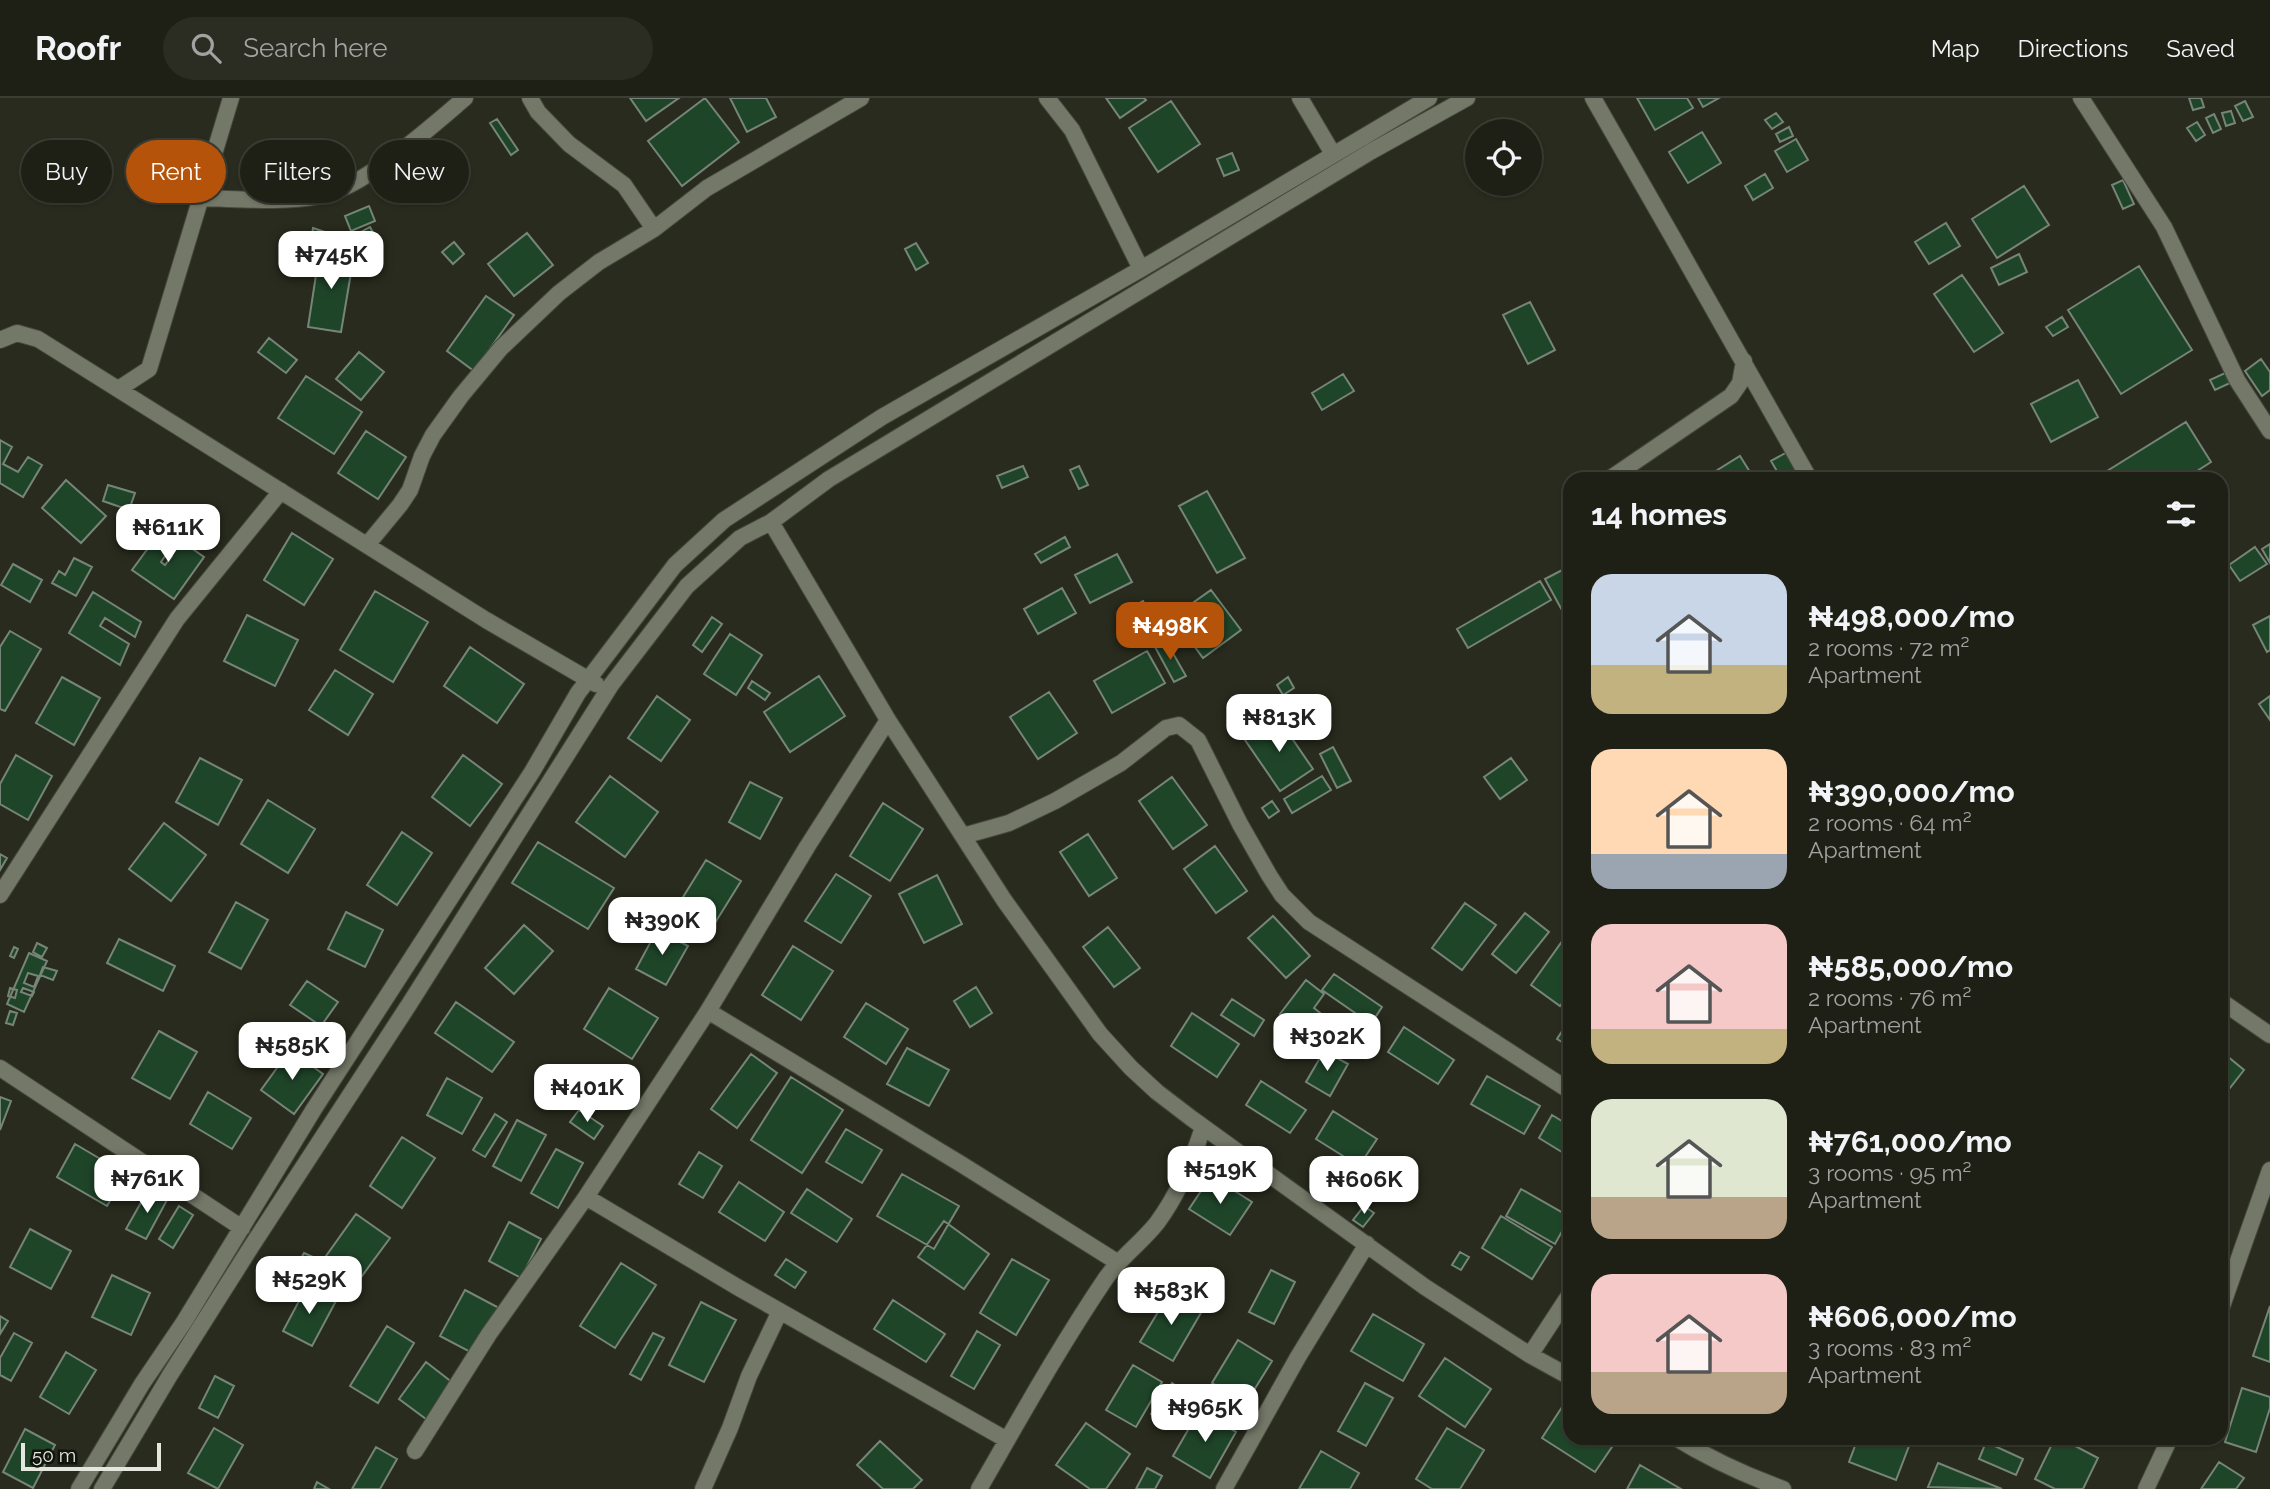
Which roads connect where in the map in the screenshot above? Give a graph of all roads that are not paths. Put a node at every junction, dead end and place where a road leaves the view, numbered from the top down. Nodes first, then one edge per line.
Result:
1 (231, 98) edge
2 (465, 98) edge
3 (530, 98) edge
4 (861, 98) edge
5 (1047, 98) edge
6 (1300, 98) edge
7 (1429, 98) edge
8 (1467, 98) edge
9 (1593, 98) edge
10 (2081, 98) edge
11 (219, 140) edge
12 (1333, 154) junction
13 (226, 198) edge
14 (200, 203) edge
15 (654, 229) junction
16 (1140, 269) junction
17 (0, 340) edge
18 (1744, 361) junction
19 (120, 388) junction
20 (2270, 431) edge
21 (1620, 472) edge
22 (1806, 472) edge
23 (281, 491) junction
24 (771, 522) junction
25 (367, 545) junction
26 (588, 680) junction
27 (607, 691) junction
28 (888, 720) junction
29 (963, 836) junction
30 (0, 895) edge
31 (2228, 1006) edge
32 (708, 1011) junction
33 (2270, 1035) edge
34 (0, 1068) edge
35 (1563, 1086) edge
36 (1203, 1127) junction
37 (2270, 1170) edge
38 (586, 1196) junction
39 (242, 1228) junction
40 (1367, 1244) junction
41 (1117, 1262) junction
42 (2228, 1289) edge
43 (1563, 1305) edge
44 (780, 1311) junction
45 (1530, 1355) junction
46 (1563, 1373) edge
47 (1007, 1440) junction
48 (1688, 1445) edge
49 (2167, 1445) edge
50 (415, 1451) dead end
51 (82, 1488) edge
52 (102, 1489) edge
53 (703, 1489) edge
54 (979, 1489) edge
55 (1224, 1489) edge
56 (1783, 1489) edge
57 (2146, 1489) edge

1 - 11 street
2 - 13 street
3 - 15 street
4 - 15 street
5 - 16 street
6 - 12 street
7 - 12 street
8 - 24 street
9 - 18 street
10 - 20 street
12 - 16 street
14 - 19 street
15 - 25 street
16 - 26 street
17 - 19 street
18 - 21 street
18 - 22 street
19 - 23 street
23 - 25 street
23 - 30 street
24 - 27 street
24 - 28 street
25 - 26 street
26 - 27 street
26 - 39 street
27 - 52 street
28 - 29 street
28 - 32 street
29 - 35 street
29 - 36 street
31 - 33 street
32 - 38 street
32 - 41 street
34 - 39 street
36 - 40 street
36 - 41 street
37 - 42 street
38 - 44 street
38 - 50 street
39 - 51 street
40 - 45 street
40 - 55 street
41 - 47 street
43 - 45 street
44 - 47 street
44 - 53 street
45 - 46 street
47 - 54 street
48 - 56 street
49 - 57 street

